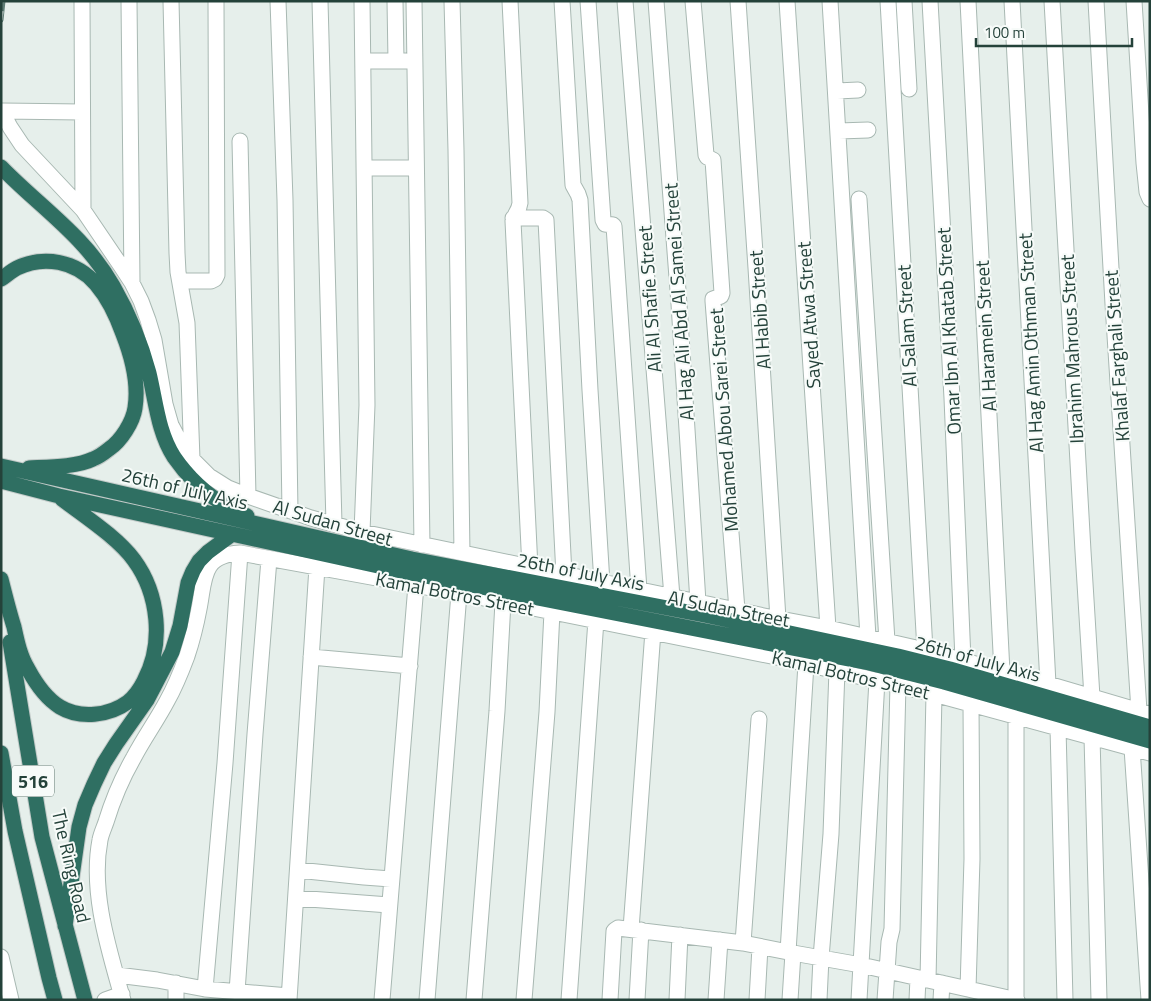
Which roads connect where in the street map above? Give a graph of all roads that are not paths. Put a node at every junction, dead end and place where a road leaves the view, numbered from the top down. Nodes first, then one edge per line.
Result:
1 (82, 1) edge
2 (129, 1) edge
3 (171, 1) edge
4 (216, 1) edge
5 (278, 1) edge
6 (320, 1) edge
7 (362, 1) edge
8 (395, 1) edge
9 (414, 1) edge
10 (452, 1) edge
11 (510, 1) edge
12 (562, 1) edge
13 (588, 1) edge
14 (625, 1) edge
15 (656, 1) edge
16 (693, 1) edge
17 (738, 1) edge
18 (787, 1) edge
19 (830, 1) edge
20 (888, 1) edge
21 (904, 1) edge
22 (930, 1) edge
23 (968, 1) edge
24 (1012, 1) edge
25 (1052, 1) edge
26 (1096, 1) edge
27 (1134, 1) edge
28 (363, 61) junction
29 (396, 61) junction
30 (414, 62) junction
31 (858, 90) dead end
32 (909, 90) dead end
33 (836, 91) junction
34 (2, 111) edge
35 (82, 112) junction
36 (839, 130) junction
37 (868, 130) dead end
38 (240, 141) dead end
39 (1, 167) edge
40 (365, 168) junction
41 (416, 168) junction
42 (1150, 199) edge
43 (859, 200) dead end
44 (83, 210) junction
45 (513, 218) junction
46 (1, 279) edge
47 (180, 281) junction
48 (132, 283) junction
49 (192, 459) junction
50 (7, 468) edge
51 (1, 480) edge
52 (58, 496) junction
53 (248, 496) junction
54 (290, 511) junction
55 (258, 524) junction
56 (334, 524) junction
57 (362, 532) junction
58 (231, 534) junction
59 (422, 545) junction
60 (240, 553) junction
61 (462, 553) junction
62 (269, 559) junction
63 (318, 567) junction
64 (530, 568) junction
65 (564, 574) junction
66 (1, 579) edge
67 (602, 582) junction
68 (416, 585) junction
69 (639, 590) junction
70 (1, 592) edge
71 (459, 593) junction
72 (672, 597) junction
73 (503, 602) junction
74 (698, 602) junction
75 (737, 610) junction
76 (552, 612) junction
77 (778, 619) junction
78 (596, 620) junction
79 (828, 628) junction
80 (653, 631) junction
81 (868, 637) junction
82 (887, 641) junction
83 (925, 650) junction
84 (311, 657) junction
85 (963, 660) junction
86 (806, 664) junction
87 (410, 666) junction
88 (838, 670) junction
89 (1002, 672) junction
90 (877, 680) junction
91 (898, 684) junction
92 (1048, 684) junction
93 (934, 694) junction
94 (1092, 697) junction
95 (971, 704) junction
96 (1144, 712) edge
97 (1016, 716) junction
98 (759, 719) dead end
99 (1150, 727) edge
100 (1058, 728) junction
101 (1092, 737) junction
102 (1150, 741) edge
103 (1132, 748) junction
104 (1, 753) edge
105 (1150, 753) edge
106 (298, 870) junction
107 (391, 879) junction
108 (296, 898) junction
109 (390, 905) junction
110 (65, 926) junction
111 (630, 929) junction
112 (680, 935) junction
113 (720, 940) junction
114 (744, 943) junction
115 (760, 946) junction
116 (790, 953) junction
117 (1, 958) edge
118 (821, 958) junction
119 (861, 965) junction
120 (886, 970) junction
121 (3, 974) edge
122 (117, 976) junction
123 (929, 980) junction
124 (176, 983) junction
125 (237, 992) junction
126 (963, 992) edge
127 (212, 993) edge
128 (122, 997) edge
129 (259, 997) edge
130 (289, 998) edge
131 (997, 998) edge
132 (11, 1000) edge
133 (55, 1000) edge
134 (85, 1000) edge
135 (104, 1000) edge
136 (176, 1000) edge
137 (382, 1000) edge
138 (427, 1000) edge
139 (474, 1000) edge
140 (524, 1000) edge
141 (569, 1000) edge
142 (610, 1000) edge
143 (637, 1000) edge
144 (677, 1000) edge
145 (716, 1000) edge
146 (757, 1000) edge
147 (790, 1000) edge
148 (819, 1000) edge
149 (859, 1000) edge
150 (885, 1000) edge
151 (917, 1000) edge
152 (941, 1000) edge
153 (1016, 1000) edge
154 (1065, 1000) edge
155 (1099, 1000) edge
156 (1149, 1000) edge

1 - 35 street
2 - 48 street
3 - 47 street
4 - 47 street
5 - 54 street
6 - 56 street
7 - 28 street
8 - 29 street
9 - 30 street
10 - 61 street
11 - 45 street
12 - 67 street
13 - 69 street
14 - 72 street, Ali Al Shafie Street
15 - 74 street, Al Hag Ali Abd Al Samei Street
16 - 75 street, Mohamed Abou Sarei Street
17 - 77 street, Al Habib Street
18 - 79 street, Sayed Atwa Street
19 - 33 street
20 - 83 street, Al Salam Street
21 - 32 street
22 - 85 street, Omar Ibn Al Khatab Street
23 - 89 street, Al Haramein Street
24 - 92 street, Al Hag Amin Othman Street
25 - 94 street, Ibrahim Mahrous Street
26 - 96 street, Khalaf Farghali Street
27 - 42 street
28 - 29 street
28 - 40 street
29 - 30 street
30 - 41 street
31 - 33 street
33 - 36 street
34 - 35 street
34 - 44 street, Al Sudan Street
35 - 44 street
36 - 37 street
36 - 81 street
38 - 53 street
39 - 55 highway
40 - 41 street
40 - 57 street
41 - 59 street
43 - 82 street
44 - 48 street, Al Sudan Street
45 - 64 street
45 - 65 street
46 - 50 highway
47 - 49 street
48 - 49 street, Al Sudan Street
49 - 53 street, Al Sudan Street
50 - 55 highway, 26th of July Axis
51 - 52 highway, 26th of July Axis
52 - 58 highway, 26th of July Axis
52 - 66 highway
53 - 54 street, Al Sudan Street
54 - 56 street, Al Sudan Street
55 - 99 highway, 26th of July Axis
56 - 57 street, Al Sudan Street
57 - 59 street, Al Sudan Street
58 - 102 highway, 26th of July Axis
58 - 110 highway
59 - 61 street, Al Sudan Street
60 - 62 street, Kamal Botros Street
60 - 122 street, Kamal Botros Street
60 - 127 street
61 - 64 street, Al Sudan Street
62 - 63 street, Kamal Botros Street
62 - 125 street
63 - 68 street, Kamal Botros Street
63 - 84 street
64 - 65 street, Al Sudan Street
65 - 67 street, Al Sudan Street
67 - 69 street, Al Sudan Street
68 - 71 street, Kamal Botros Street
68 - 87 street
69 - 72 street, Al Sudan Street
70 - 110 highway, The Ring Road / 516
71 - 73 street, Kamal Botros Street
71 - 138 street
72 - 74 street, Al Sudan Street
73 - 76 street, Kamal Botros Street
73 - 139 street
74 - 75 street, Al Sudan Street
75 - 77 street, Al Sudan Street
76 - 78 street, Kamal Botros Street
76 - 140 street
77 - 79 street, Al Sudan Street
78 - 80 street, Kamal Botros Street
78 - 141 street
79 - 81 street, Al Sudan Street
80 - 86 street, Kamal Botros Street
80 - 111 street
81 - 82 street, Al Sudan Street
82 - 83 street, Al Sudan Street
83 - 85 street, Al Sudan Street
84 - 87 street
84 - 106 street
85 - 89 street, Al Sudan Street
86 - 88 street, Kamal Botros Street
86 - 116 street
87 - 107 street
88 - 90 street, Kamal Botros Street
88 - 118 street
89 - 92 street, Al Sudan Street
90 - 91 street, Kamal Botros Street
90 - 119 street
91 - 93 street, Kamal Botros Street
91 - 120 street
92 - 94 street, Al Sudan Street
93 - 95 street, Kamal Botros Street
93 - 123 street
94 - 96 street, Al Sudan Street
95 - 97 street, Kamal Botros Street
95 - 126 street
97 - 100 street, Kamal Botros Street
97 - 153 street
98 - 114 street
100 - 101 street, Kamal Botros Street
100 - 154 street
101 - 103 street, Kamal Botros Street
101 - 155 street
103 - 105 street, Kamal Botros Street
103 - 156 street
104 - 133 highway, 516
106 - 107 street
106 - 108 street
107 - 109 street
108 - 109 street
108 - 130 street
109 - 137 street
110 - 134 highway, The Ring Road / 516
111 - 112 street
111 - 142 street
111 - 143 street
112 - 113 street
112 - 144 street
113 - 114 street
113 - 145 street
114 - 115 street
115 - 116 street
115 - 146 street
116 - 118 street
116 - 147 street
117 - 121 street
118 - 119 street
118 - 148 street
119 - 120 street
119 - 149 street
120 - 123 street
120 - 150 street
121 - 132 street
122 - 124 street
122 - 128 street, Kamal Botros Street
123 - 126 street
123 - 151 street
123 - 152 street
124 - 127 street
124 - 136 street
125 - 127 street
125 - 129 street
126 - 131 street
128 - 135 street
129 - 130 street
131 - 153 street

